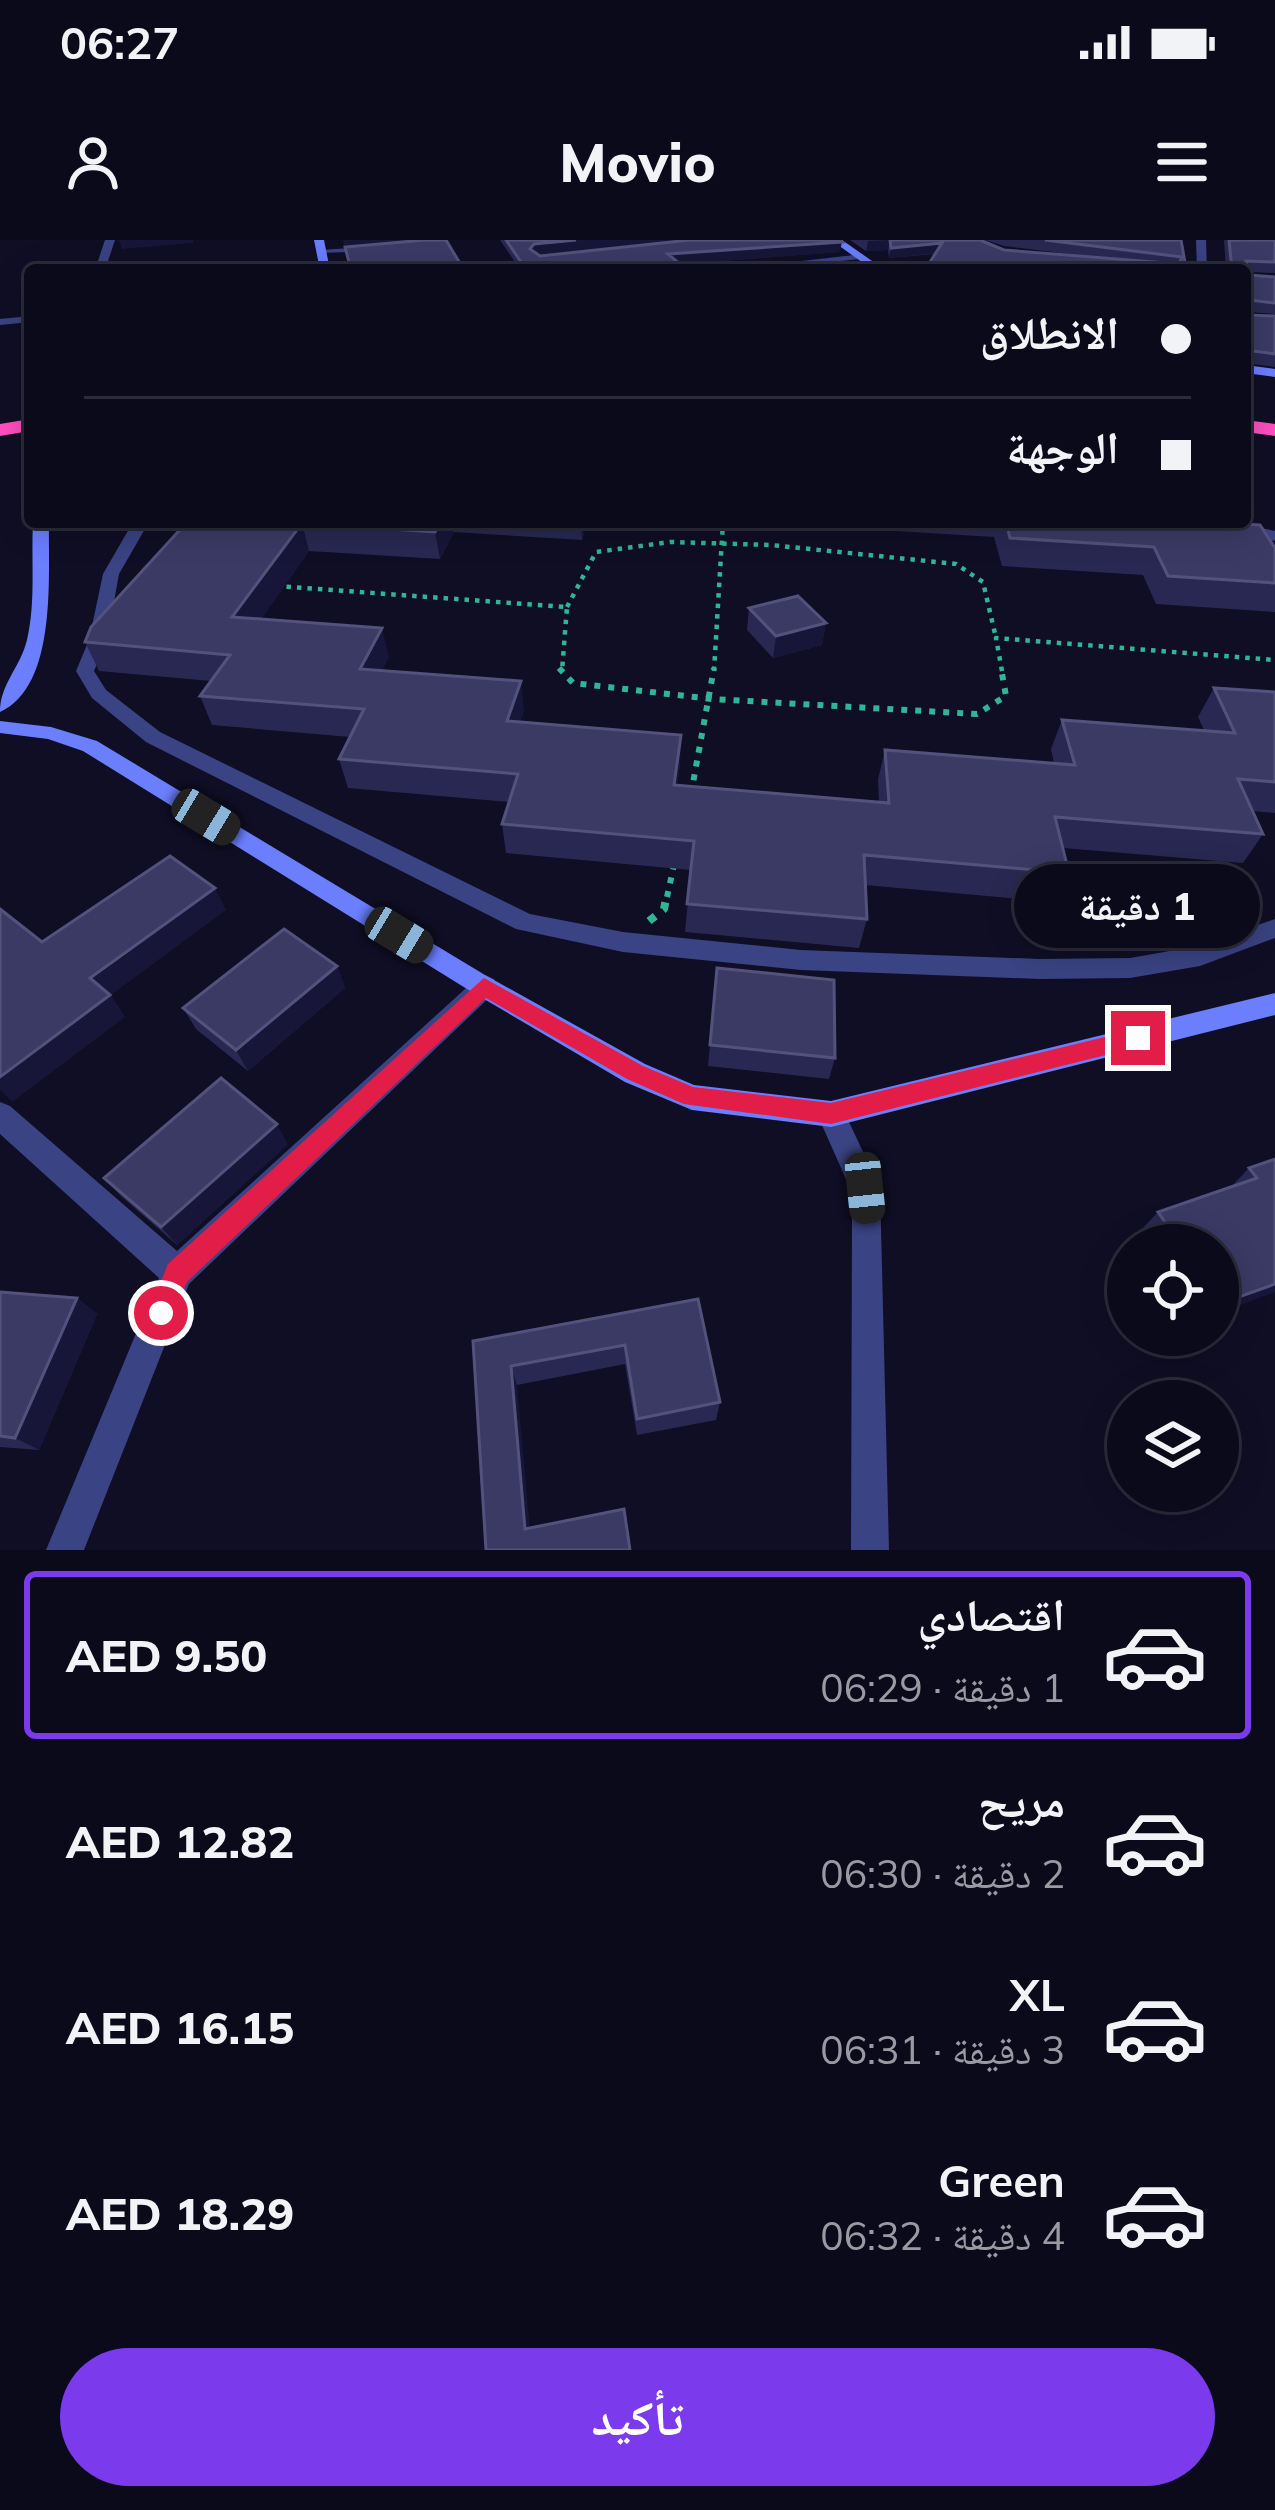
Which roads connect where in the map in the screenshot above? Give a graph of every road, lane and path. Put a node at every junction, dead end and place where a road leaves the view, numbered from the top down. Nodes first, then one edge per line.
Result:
1 (319, 240) edge
2 (836, 240) edge
3 (403, 247) edge
4 (322, 253) junction
5 (730, 256) edge
6 (860, 256) junction
7 (325, 264) edge
8 (740, 264) edge
9 (790, 264) edge
10 (871, 264) edge
11 (47, 528) edge
12 (138, 528) edge
13 (722, 528) edge
14 (1239, 528) edge
15 (1275, 536) edge
16 (721, 544) junction
17 (271, 586) edge
18 (567, 607) junction
19 (996, 638) junction
20 (1275, 660) edge
21 (712, 699) junction
22 (0, 706) edge
23 (0, 728) edge
24 (686, 815) edge
25 (675, 862) edge
26 (1275, 928) edge
27 (622, 942) junction
28 (484, 986) junction
29 (1275, 1004) edge
30 (831, 1114) junction
31 (0, 1115) edge
32 (177, 1273) junction
33 (65, 1550) edge
34 (870, 1550) edge

1 - 4 main road
2 - 6 main road
3 - 4 street
4 - 7 main road
5 - 8 street
6 - 9 street
6 - 10 main road
11 - 22 main road
12 - 27 street
13 - 16 path
14 - 15 street
16 - 18 path
16 - 19 path
16 - 21 path
17 - 18 path
18 - 21 path
19 - 20 path
19 - 21 path
21 - 24 path
23 - 28 main road
25 - 27 path
26 - 27 street
28 - 30 main road
28 - 32 street
29 - 30 main road
30 - 34 street
31 - 32 street
32 - 33 street

